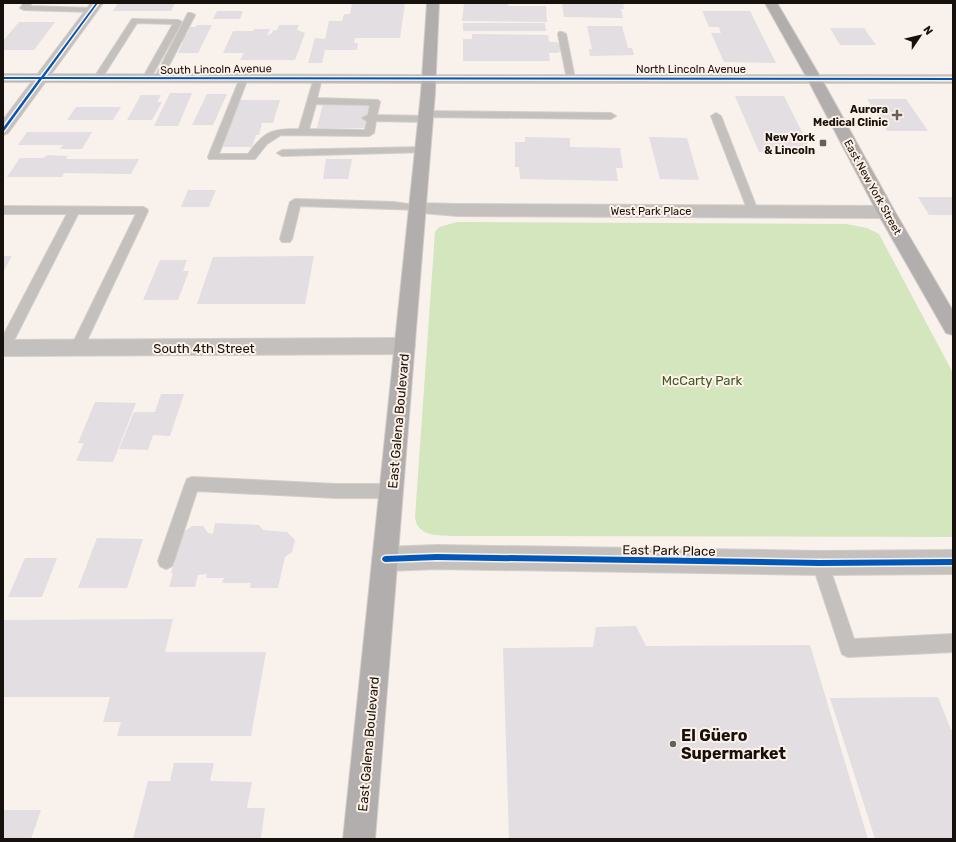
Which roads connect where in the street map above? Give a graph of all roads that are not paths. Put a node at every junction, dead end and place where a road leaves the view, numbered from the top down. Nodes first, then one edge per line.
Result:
1 (28, 3) edge
2 (433, 3) edge
3 (771, 3) edge
4 (95, 6) edge
5 (191, 15) dead end
6 (562, 34) dead end
7 (3, 78) edge
8 (42, 78) junction
9 (244, 78) junction
10 (318, 78) junction
11 (814, 78) junction
12 (97, 79) junction
13 (152, 79) junction
14 (571, 79) junction
15 (953, 79) edge
16 (429, 80) junction
17 (312, 101) junction
18 (308, 115) junction
19 (320, 116) dead end
20 (611, 116) dead end
21 (716, 116) dead end
22 (426, 117) junction
23 (369, 118) junction
24 (3, 130) edge
25 (303, 133) junction
26 (423, 150) junction
27 (282, 153) dead end
28 (417, 208) junction
29 (3, 210) edge
30 (75, 210) junction
31 (753, 212) junction
32 (886, 212) junction
33 (286, 239) dead end
34 (953, 328) edge
35 (405, 346) junction
36 (3, 348) edge
37 (76, 349) junction
38 (391, 491) junction
39 (385, 559) junction
40 (166, 561) dead end
41 (820, 563) junction
42 (952, 564) edge
43 (953, 642) edge
44 (359, 839) edge

1 - 4 lane
2 - 16 main road, East Galena Boulevard
3 - 11 main road, East New York Street
4 - 8 street
5 - 13 lane
6 - 14 lane
7 - 8 street, South Lincoln Avenue
8 - 12 street, South Lincoln Avenue
8 - 24 street
9 - 10 street, South Lincoln Avenue
9 - 13 street, South Lincoln Avenue
9 - 25 lane
10 - 16 street, South Lincoln Avenue
10 - 17 lane
11 - 14 street, North Lincoln Avenue
11 - 15 street, North Lincoln Avenue
11 - 32 main road, East New York Street
12 - 13 street, South Lincoln Avenue
12 - 13 lane
14 - 16 street, North Lincoln Avenue
16 - 22 main road, East Galena Boulevard
17 - 18 lane
17 - 23 lane
18 - 19 lane
18 - 25 lane
20 - 22 lane
21 - 31 lane
22 - 23 lane
22 - 26 main road, East Galena Boulevard
23 - 25 lane
26 - 27 lane
26 - 28 main road, East Galena Boulevard
28 - 31 street, West Park Place
28 - 33 lane
28 - 35 main road, East Galena Boulevard
29 - 30 lane
30 - 36 lane
30 - 37 lane
31 - 32 street, West Park Place
32 - 34 main road, East New York Street
35 - 37 street, South 4th Street
35 - 38 main road, East Galena Boulevard
36 - 37 street, South 4th Street
38 - 39 main road, East Galena Boulevard
38 - 40 lane
39 - 41 street, East Park Place
39 - 44 main road, East Galena Boulevard
41 - 42 street, East Park Place
41 - 43 lane

